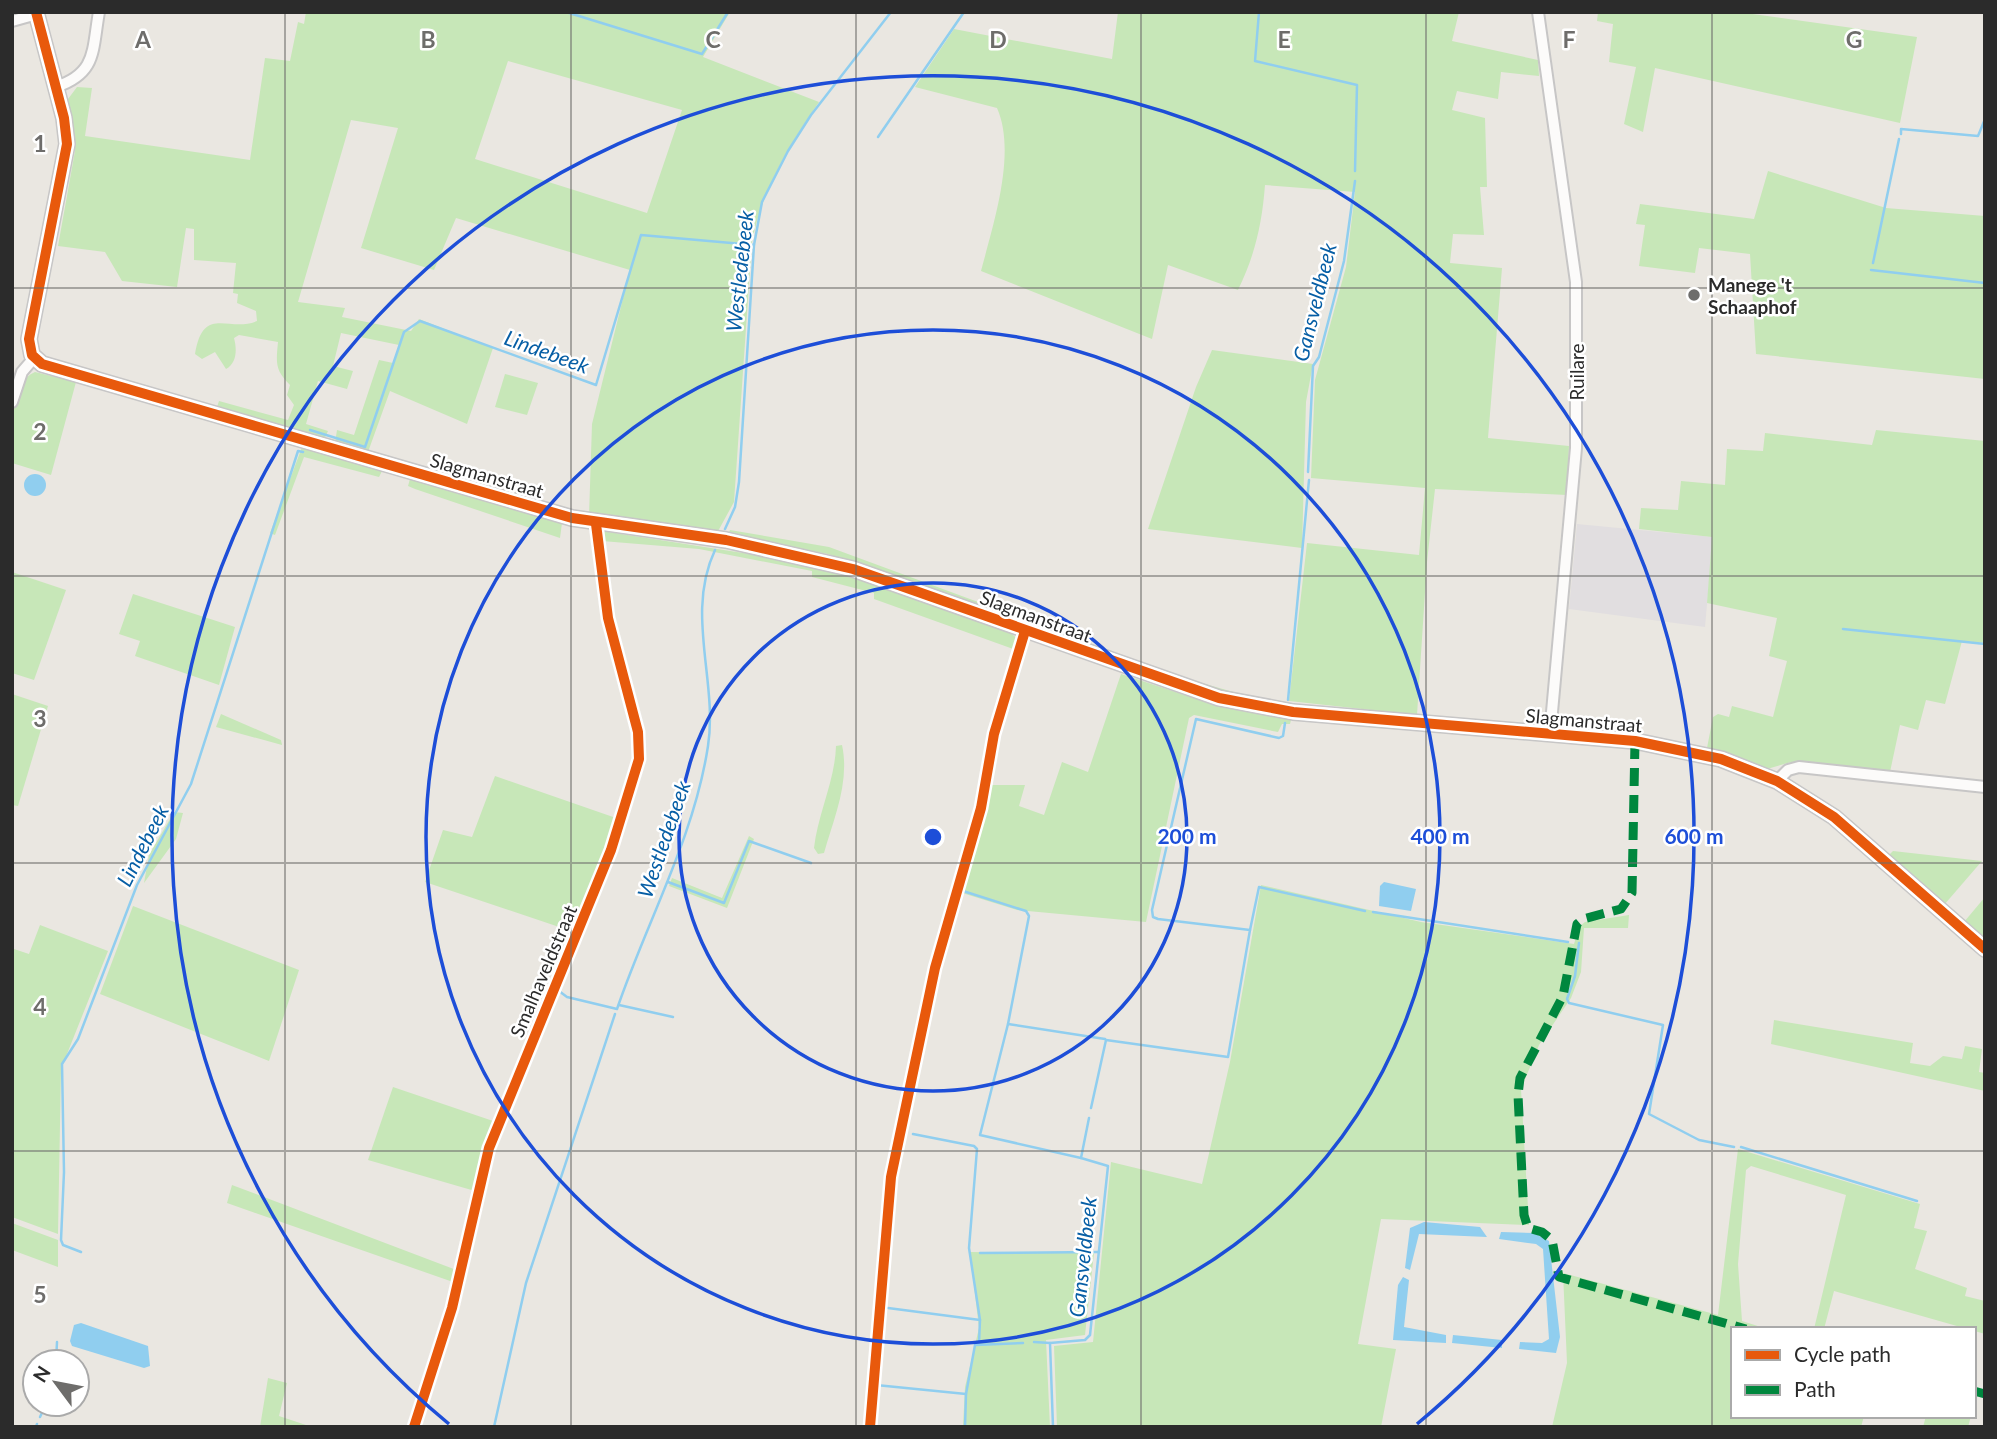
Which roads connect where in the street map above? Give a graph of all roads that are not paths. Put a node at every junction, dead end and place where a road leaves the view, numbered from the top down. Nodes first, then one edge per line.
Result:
1 (99, 12) edge
2 (1538, 12) edge
3 (36, 13) edge
4 (12, 21) edge
5 (56, 87) junction
6 (34, 358) junction
7 (12, 402) edge
8 (596, 523) junction
9 (1550, 734) junction
10 (1777, 781) junction
11 (1985, 786) edge
12 (1985, 949) edge
13 (414, 1427) edge

1 - 5 street
2 - 9 street, Ruilare
3 - 4 street
3 - 5 main road
5 - 6 main road
6 - 7 street
6 - 8 main road, Slagmanstraat
8 - 9 main road, Slagmanstraat
8 - 13 street, Smalhaveldstraat
9 - 10 main road, Slagmanstraat
10 - 11 street
10 - 12 main road, Slagmanstraat

